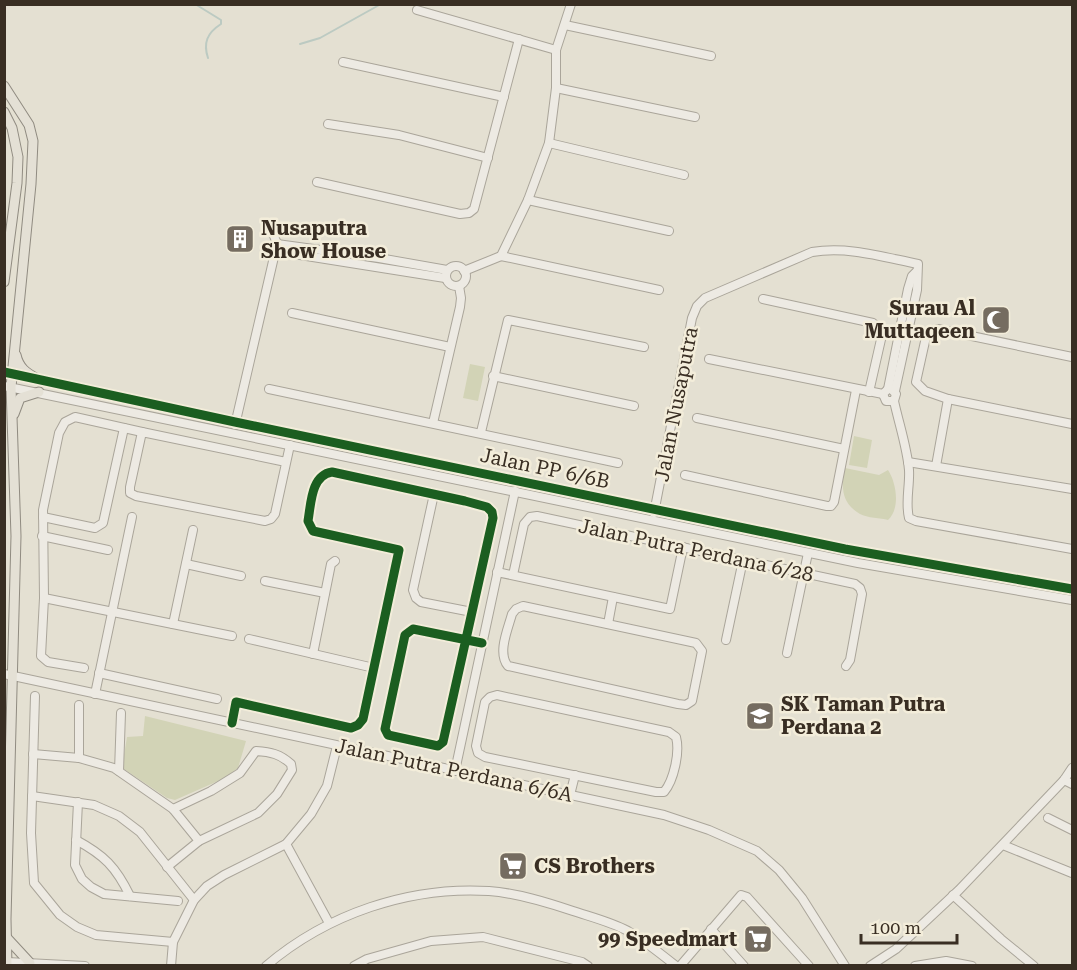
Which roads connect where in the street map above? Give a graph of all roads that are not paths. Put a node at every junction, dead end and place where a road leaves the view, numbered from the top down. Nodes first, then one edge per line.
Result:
1 (572, 4) edge
2 (417, 10) dead end
3 (565, 25) junction
4 (519, 39) junction
5 (556, 50) junction
6 (711, 56) dead end
7 (343, 62) dead end
8 (4, 86) edge
9 (556, 88) junction
10 (504, 97) junction
11 (4, 112) edge
12 (695, 117) dead end
13 (328, 124) dead end
14 (549, 143) junction
15 (488, 158) junction
16 (684, 175) dead end
17 (317, 182) dead end
18 (528, 200) junction
19 (669, 231) dead end
20 (273, 233) dead end
21 (276, 248) junction
22 (357, 255) junction
23 (501, 256) junction
24 (379, 258) junction
25 (356, 264) junction
26 (378, 268) junction
27 (464, 271) junction
28 (446, 274) junction
29 (4, 282) edge
30 (459, 286) junction
31 (659, 290) dead end
32 (763, 299) dead end
33 (292, 314) dead end
34 (14, 344) junction
35 (450, 347) junction
36 (644, 347) dead end
37 (1072, 357) edge
38 (709, 359) dead end
39 (8, 373) edge
40 (493, 376) junction
41 (39, 380) junction
42 (8, 386) edge
43 (269, 388) dead end
44 (856, 390) junction
45 (888, 391) junction
46 (39, 392) junction
47 (869, 392) junction
48 (948, 399) junction
49 (894, 401) junction
50 (634, 406) dead end
51 (697, 418) dead end
52 (12, 421) junction
53 (235, 422) junction
54 (433, 423) junction
55 (1072, 424) edge
56 (124, 428) junction
57 (142, 432) junction
58 (233, 432) junction
59 (481, 432) junction
60 (290, 445) junction
61 (844, 449) junction
62 (286, 462) junction
63 (908, 462) junction
64 (618, 463) dead end
65 (936, 466) junction
66 (685, 476) dead end
67 (1072, 489) edge
68 (515, 491) junction
69 (434, 494) junction
70 (655, 510) junction
71 (43, 517) junction
72 (132, 518) dead end
73 (652, 520) junction
74 (193, 530) dead end
75 (42, 536) junction
76 (683, 548) junction
77 (1072, 549) edge
78 (108, 550) dead end
79 (808, 553) junction
80 (743, 560) junction
81 (335, 561) dead end
82 (186, 564) junction
83 (497, 572) junction
84 (804, 574) junction
85 (241, 576) dead end
86 (513, 576) junction
87 (265, 581) dead end
88 (1072, 589) edge
89 (325, 593) junction
90 (613, 597) junction
91 (44, 598) junction
92 (1072, 600) edge
93 (112, 612) junction
94 (472, 612) junction
95 (173, 624) junction
96 (608, 624) junction
97 (232, 636) dead end
98 (249, 639) dead end
99 (726, 639) dead end
100 (466, 640) junction
101 (482, 644) junction
102 (787, 653) dead end
103 (313, 654) junction
104 (846, 666) dead end
105 (84, 668) dead end
106 (374, 668) junction
107 (99, 674) junction
108 (9, 675) edge
109 (95, 694) junction
110 (35, 696) dead end
111 (217, 699) dead end
112 (79, 705) dead end
113 (121, 713) dead end
114 (232, 723) junction
115 (337, 746) junction
116 (33, 754) junction
117 (79, 758) junction
118 (1072, 768) edge
119 (119, 771) junction
120 (455, 771) junction
121 (575, 775) junction
122 (1064, 780) junction
123 (1072, 784) edge
124 (570, 795) junction
125 (32, 796) junction
126 (78, 802) junction
127 (173, 809) junction
128 (1048, 818) dead end
129 (1072, 830) edge
130 (76, 840) junction
131 (199, 841) junction
132 (286, 844) junction
133 (1003, 845) junction
134 (167, 867) junction
135 (1072, 873) edge
136 (953, 895) junction
137 (130, 896) junction
138 (194, 900) junction
139 (178, 901) dead end
140 (329, 923) junction
141 (711, 929) junction
142 (6, 937) junction
143 (173, 942) junction
144 (6, 963) edge
145 (27, 964) edge
146 (85, 966) edge
147 (171, 966) edge
148 (266, 966) edge
149 (354, 966) edge
150 (588, 966) edge
151 (678, 966) edge
152 (744, 966) edge
153 (809, 966) edge
154 (845, 966) edge
155 (870, 966) edge
156 (915, 966) edge
157 (972, 966) edge
158 (1034, 966) edge

1 - 3 street
2 - 4 street
3 - 5 street
3 - 6 street
4 - 5 street
4 - 10 street
5 - 9 street
7 - 10 street
8 - 34 main road
9 - 12 street
9 - 14 street
10 - 15 street
11 - 29 main road
13 - 15 street
14 - 16 street
14 - 18 street
15 - 17 street
18 - 19 street
18 - 23 street
20 - 21 street
21 - 22 street
21 - 25 street
21 - 53 street
22 - 24 street
22 - 25 street
23 - 27 street
23 - 31 street
24 - 26 street
24 - 28 street
25 - 26 street
26 - 28 street
27 - 28 street
27 - 30 street
28 - 30 street
30 - 35 street
32 - 47 street
33 - 35 street
34 - 39 main road
34 - 41 main road
35 - 54 street
36 - 40 street
37 - 48 street
38 - 44 street
39 - 41 street, Jalan PP 6/6B
39 - 42 main road
40 - 50 street
40 - 59 street
41 - 53 street, Jalan PP 6/6B
42 - 46 street, Jalan PP 6/6B
42 - 52 main road
43 - 54 street
44 - 47 street
44 - 61 street
45 - 47 street
45 - 49 street
45 - 49 street
45 - 70 street, Jalan Nusaputra
46 - 52 main road
46 - 58 street, Jalan PP 6/6B
48 - 55 street
48 - 65 street
49 - 63 street
51 - 61 street
52 - 108 main road
53 - 58 street
53 - 70 street, Jalan PP 6/6B
54 - 59 street
56 - 57 street
56 - 71 street
56 - 71 street
57 - 62 street
57 - 62 street
58 - 60 street, Jalan PP 6/6B
59 - 64 street
60 - 62 street
60 - 68 street, Jalan PP 6/6B
61 - 66 street
63 - 65 street
63 - 77 street
65 - 67 street
68 - 73 street, Jalan PP 6/6B
68 - 83 street
69 - 94 street
69 - 94 street
69 - 106 street
70 - 73 street, Jalan Nusaputra
70 - 88 street, Jalan PP 6/6B
71 - 75 street
72 - 93 street
73 - 79 street, Jalan PP 6/6B
74 - 82 street
75 - 78 street
75 - 91 street
76 - 80 street, Jalan Putra Perdana 6/28
76 - 86 street, Jalan Putra Perdana 6/28
76 - 90 street
79 - 84 street
79 - 92 street, Jalan PP 6/6B
80 - 84 street, Jalan Putra Perdana 6/28
80 - 99 street
81 - 89 street
82 - 85 street
82 - 95 street
83 - 86 street
83 - 101 street
84 - 102 street
84 - 104 street, Jalan Putra Perdana 6/28
86 - 90 street
87 - 89 street
89 - 103 street
90 - 96 street
91 - 93 street
91 - 105 street
93 - 95 street
93 - 107 street
94 - 100 street
95 - 97 street
96 - 96 street
98 - 103 street
100 - 100 street
100 - 101 street
101 - 120 street
103 - 106 street
106 - 114 street
107 - 109 street
107 - 111 street
108 - 109 street, Jalan Putra Perdana 6/6A
108 - 142 main road
109 - 114 street, Jalan Putra Perdana 6/6A
110 - 116 street
112 - 117 street
113 - 119 street
114 - 115 street, Jalan Putra Perdana 6/6A
115 - 120 street, Jalan Putra Perdana 6/6A
115 - 132 street
116 - 117 street
116 - 125 street
117 - 119 street
118 - 122 street
119 - 127 street
120 - 124 street, Jalan Putra Perdana 6/6A
121 - 121 street
121 - 124 street
122 - 123 street
122 - 133 street
124 - 154 street, Jalan Putra Perdana 6/6A
125 - 126 street
125 - 143 street
126 - 130 street
126 - 134 street
127 - 131 street
127 - 131 street
128 - 129 street
130 - 137 street
130 - 137 street
131 - 134 street
132 - 138 street
132 - 140 street
133 - 135 street
133 - 136 street
134 - 138 street
136 - 155 street
136 - 158 street
137 - 139 street
138 - 143 street
140 - 148 street
140 - 151 street
141 - 151 street
141 - 152 street
141 - 153 street
142 - 144 main road
142 - 145 main road
143 - 147 street
144 - 145 street
145 - 146 street
149 - 150 street
156 - 157 street

